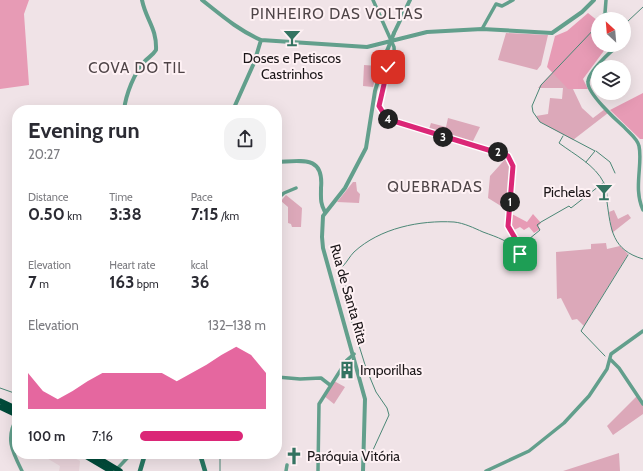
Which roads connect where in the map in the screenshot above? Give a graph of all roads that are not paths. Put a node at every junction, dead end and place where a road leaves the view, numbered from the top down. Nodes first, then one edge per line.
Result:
1 (142, 0) edge
2 (202, 0) edge
3 (373, 0) edge
4 (410, 0) edge
5 (513, 0) edge
6 (594, 0) edge
7 (606, 0) edge
8 (495, 2) edge
9 (605, 12) edge
10 (482, 29) junction
11 (261, 40) junction
12 (392, 41) junction
13 (610, 52) edge
14 (125, 105) edge
15 (235, 105) edge
16 (282, 162) edge
17 (296, 188) dead end
18 (282, 195) edge
19 (643, 210) edge
20 (325, 212) junction
21 (520, 254) dead end
22 (643, 331) edge
23 (354, 354) junction
24 (610, 359) junction
25 (282, 377) edge
26 (330, 386) junction
27 (0, 401) edge
28 (643, 404) edge
29 (0, 407) edge
30 (12, 407) edge
31 (12, 413) edge
32 (12, 426) edge
33 (12, 443) edge
34 (18, 459) edge
35 (94, 459) edge
36 (127, 459) edge
37 (144, 459) edge
38 (201, 459) edge
39 (99, 461) junction
40 (287, 465) dead end
41 (22, 471) edge
42 (111, 471) edge
43 (116, 471) edge
44 (120, 471) edge
45 (140, 471) edge
46 (205, 471) edge
47 (286, 471) edge
48 (318, 471) edge
49 (363, 471) edge
50 (486, 471) edge

1 - 14 street
2 - 11 street
3 - 12 street
4 - 20 street, bridge
5 - 8 street
6 - 10 street
7 - 9 street
8 - 10 street
10 - 12 street
11 - 12 street
11 - 15 street
12 - 21 street
13 - 19 street
16 - 20 street, Rua de Santa Rita
17 - 18 street
20 - 23 street, Rua de Santa Rita
22 - 24 street
23 - 26 street
23 - 49 street, Rua de Santa Rita
24 - 28 street
24 - 50 street
25 - 26 street
26 - 48 street
27 - 30 highway
29 - 31 highway
32 - 33 street
34 - 41 street
35 - 39 highway
36 - 43 street
37 - 45 main road
38 - 46 main road
39 - 42 highway
39 - 44 highway, bridge
40 - 47 street

